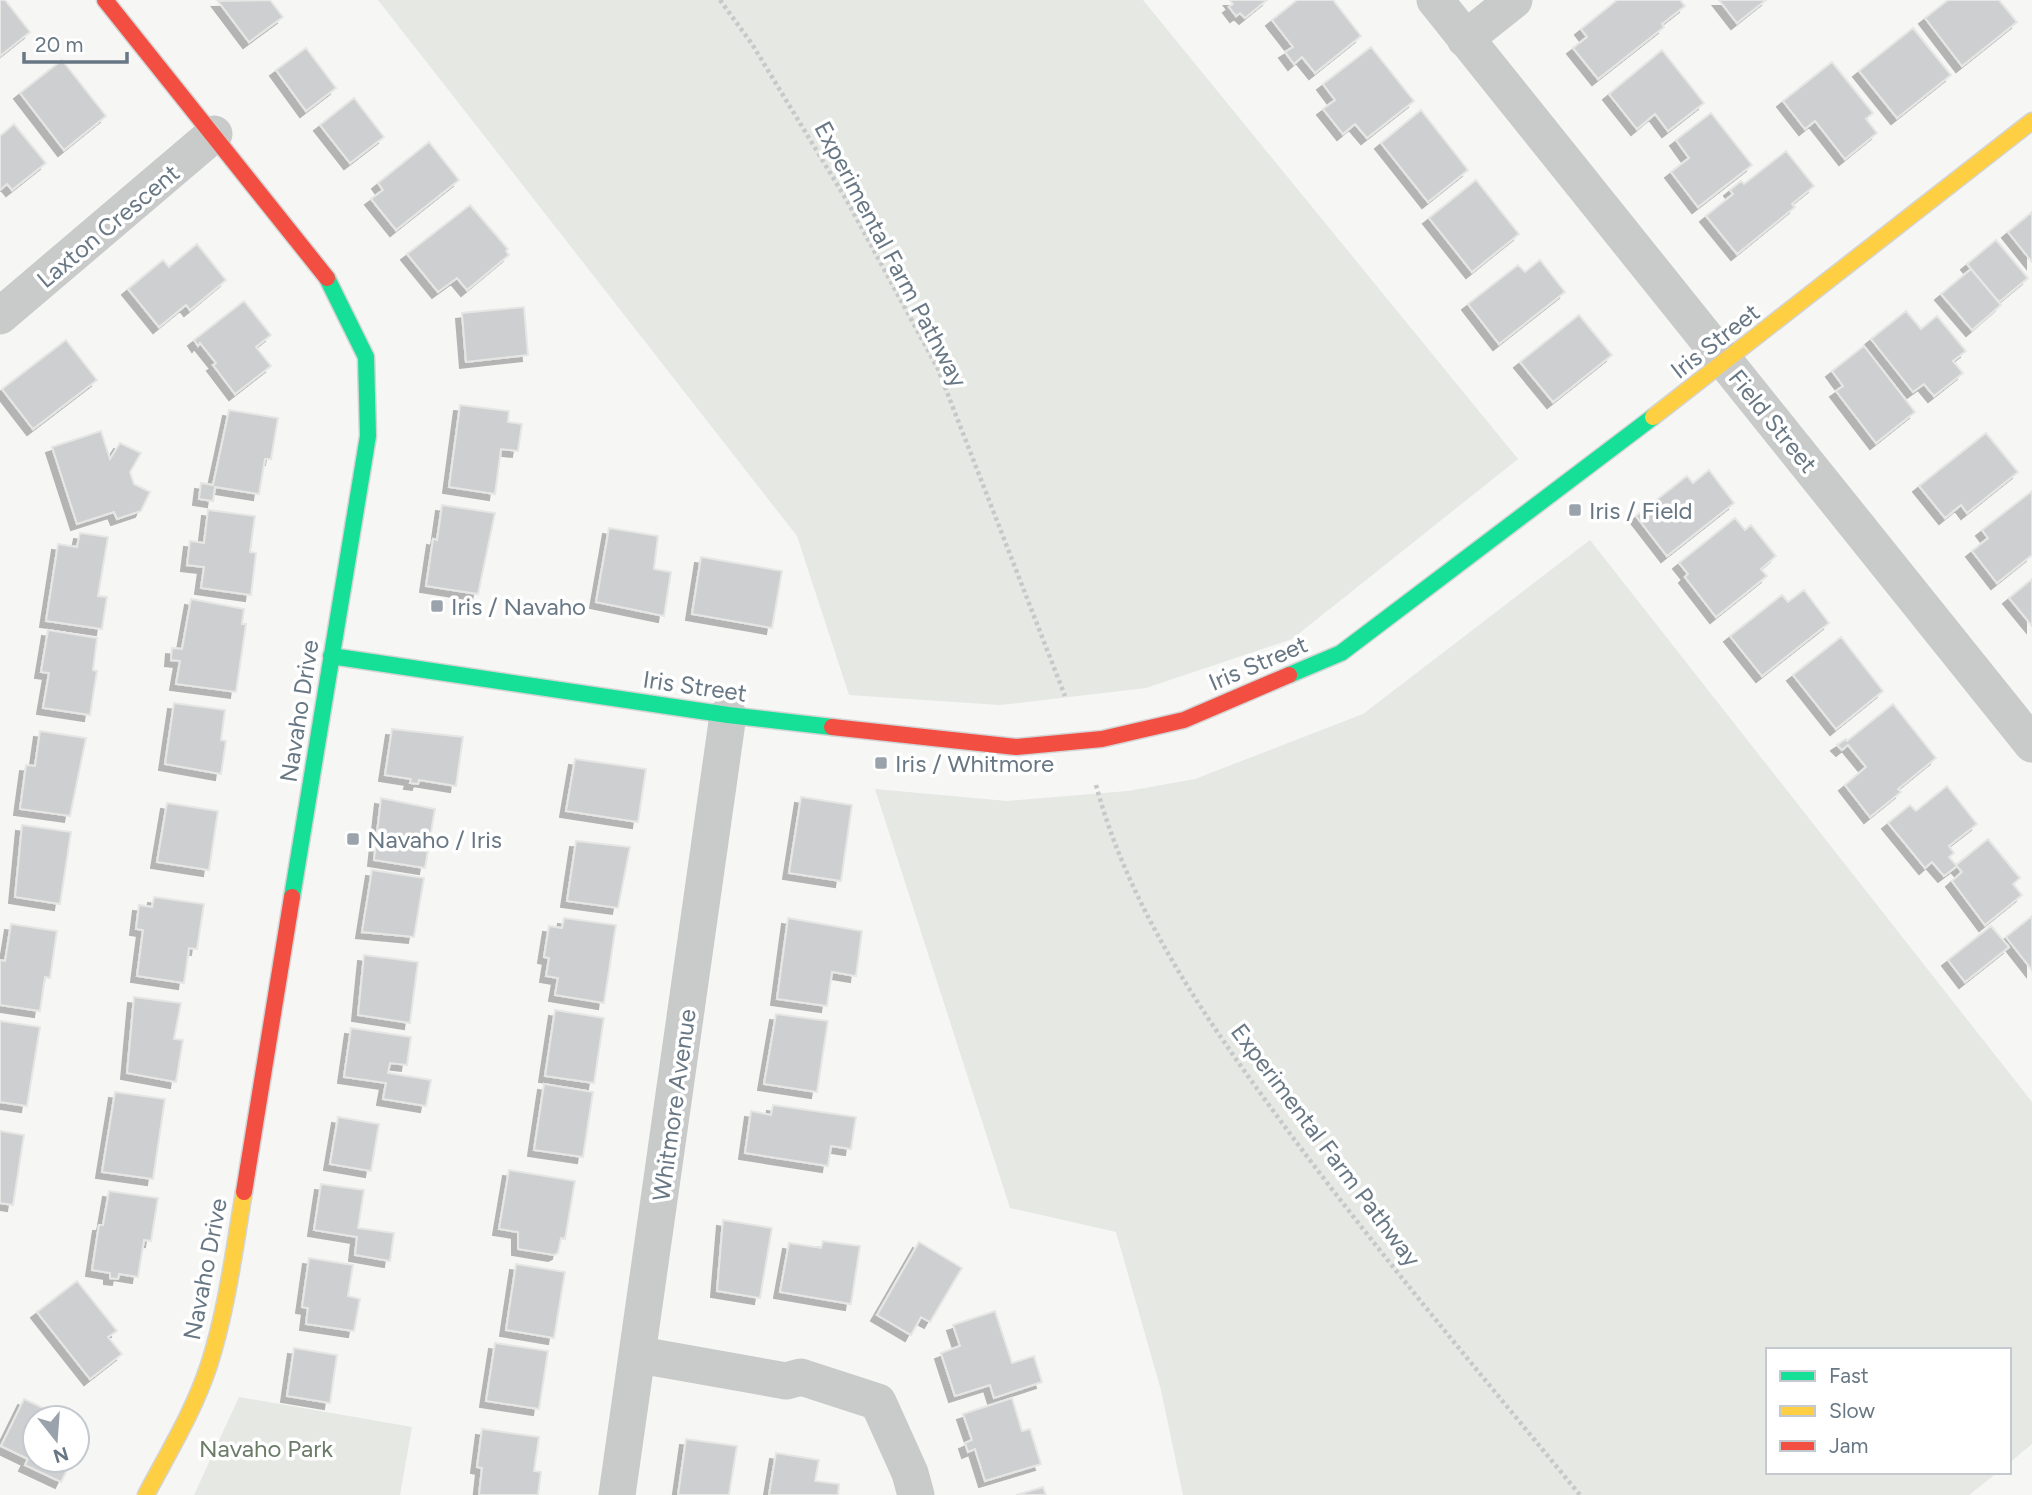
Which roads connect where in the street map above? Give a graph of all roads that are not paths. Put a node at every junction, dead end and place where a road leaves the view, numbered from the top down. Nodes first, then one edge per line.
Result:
1 (105, 0) edge
2 (1434, 0) edge
3 (1514, 0) edge
4 (1465, 39) junction
5 (2032, 121) edge
6 (214, 134) junction
7 (0, 316) edge
8 (1725, 363) junction
9 (331, 656) junction
10 (728, 715) junction
11 (2032, 744) edge
12 (640, 1355) junction
13 (146, 1495) edge
14 (617, 1495) edge
15 (916, 1495) edge

1 - 6 street, Navaho Drive
2 - 4 street, Field Street
3 - 4 street
4 - 8 street, Field Street
5 - 8 street, Iris Street
6 - 7 street, Laxton Crescent
6 - 9 street, Navaho Drive
8 - 10 street, Iris Street
8 - 11 street, Field Street
9 - 10 street, Iris Street
9 - 13 street, Navaho Drive
10 - 12 street, Whitmore Avenue
12 - 14 street, Whitmore Avenue
12 - 15 street

